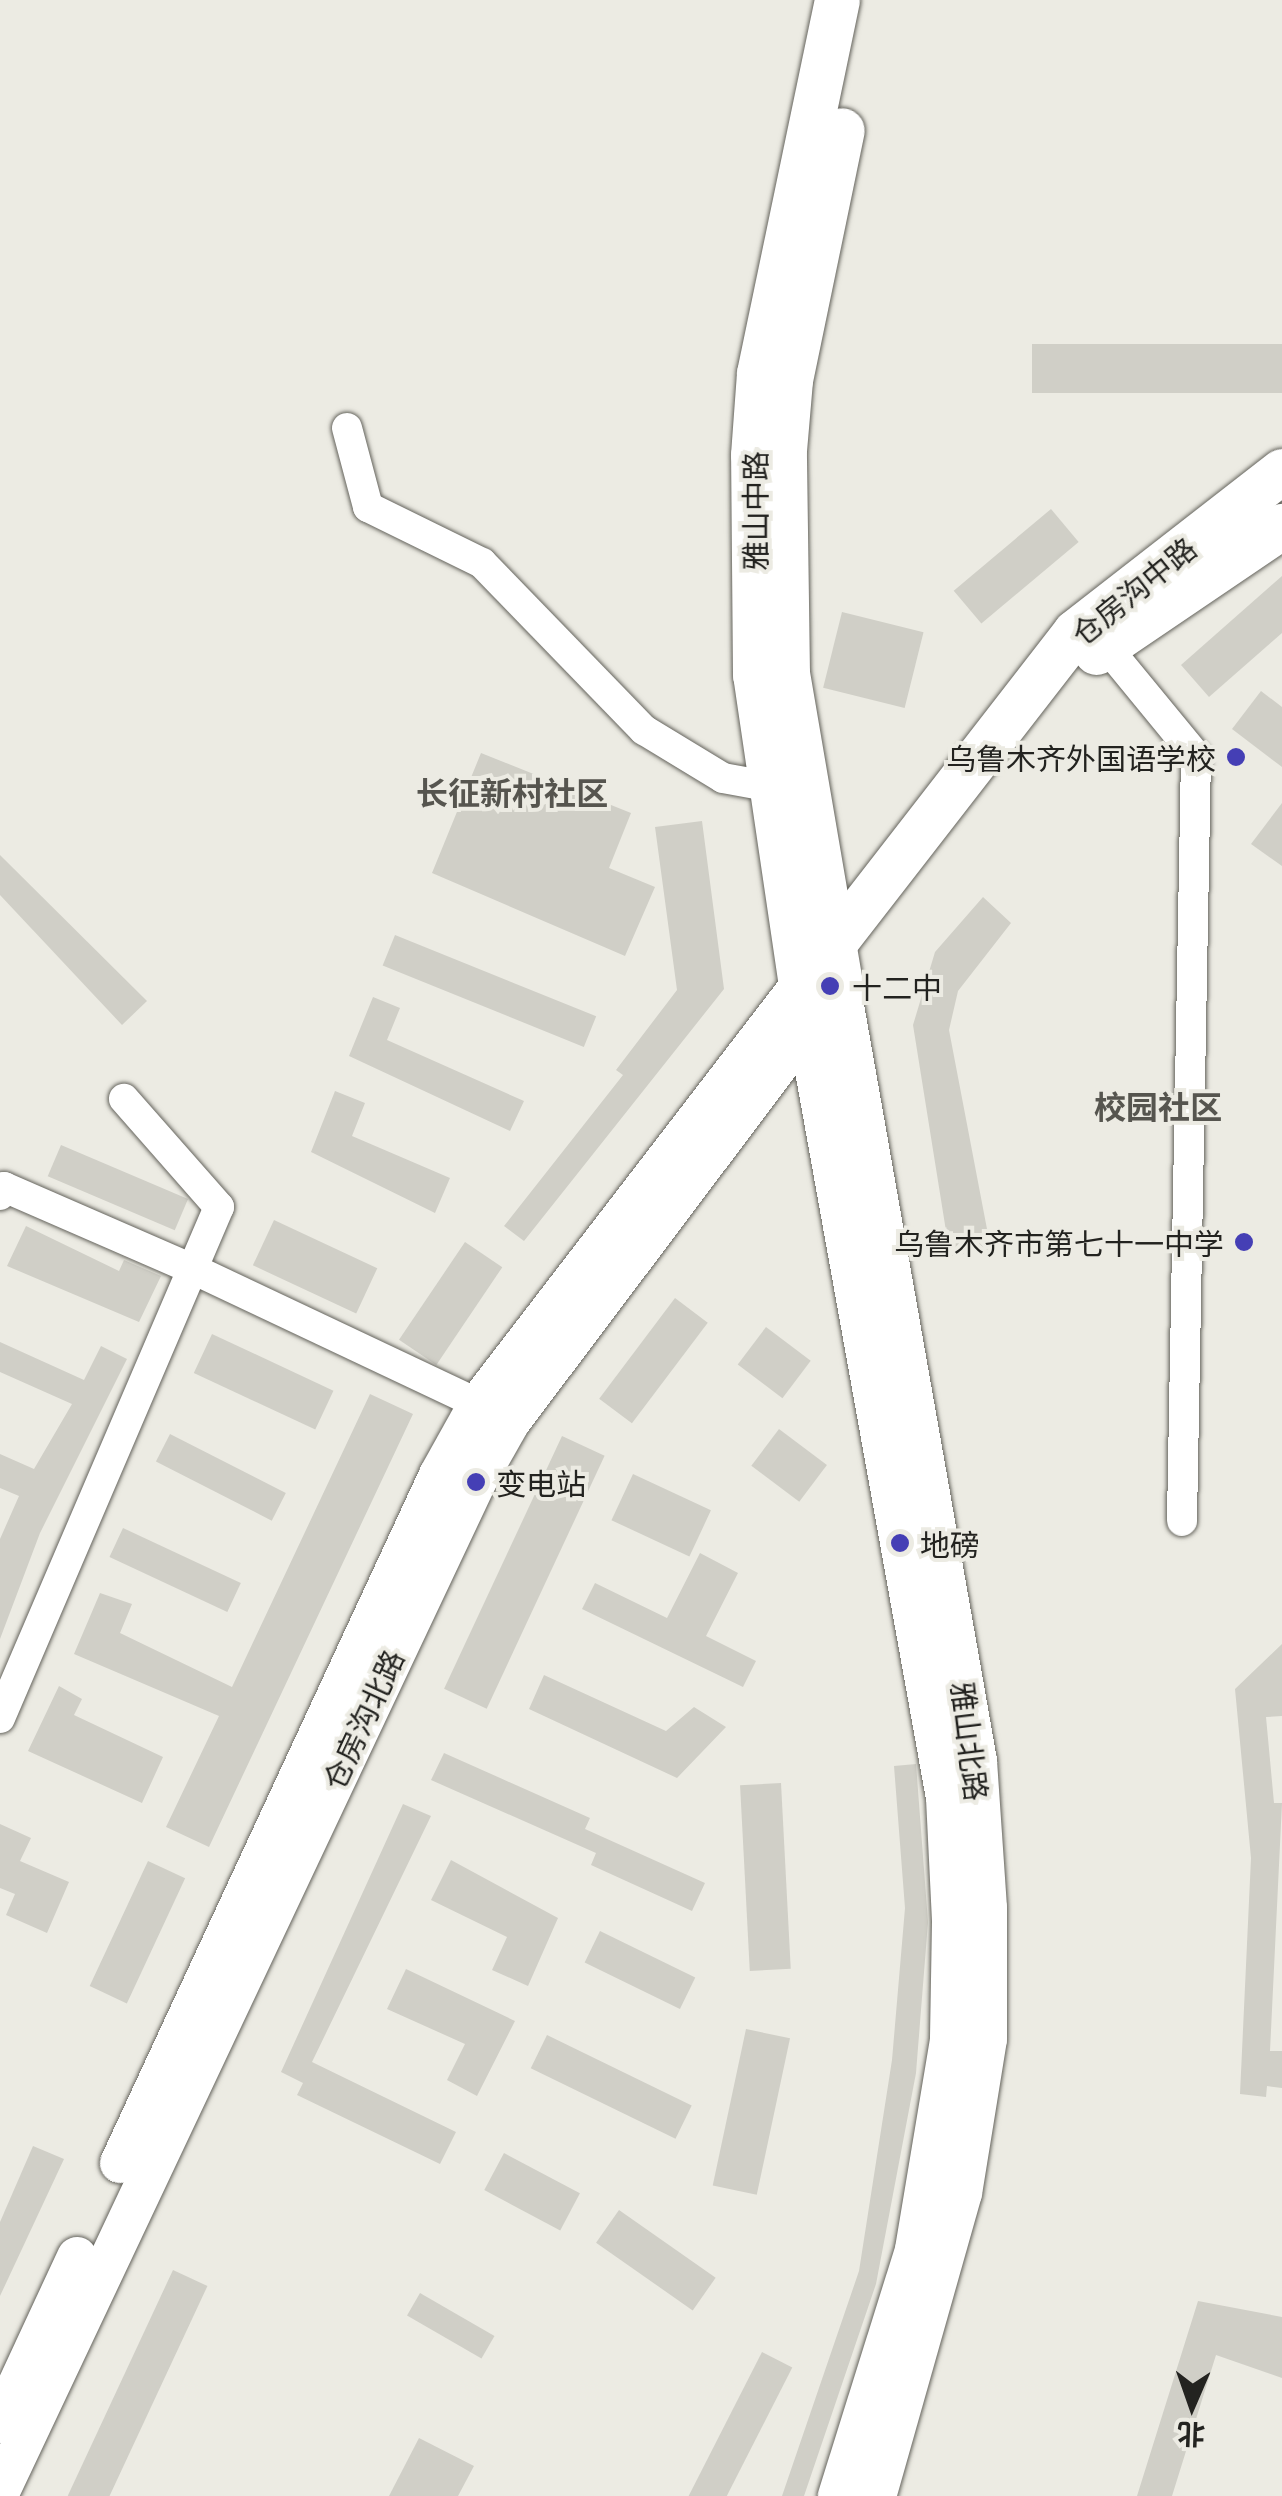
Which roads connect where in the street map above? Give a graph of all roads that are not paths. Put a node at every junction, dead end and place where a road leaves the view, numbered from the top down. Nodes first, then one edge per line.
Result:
1 (837, 0) edge
2 (868, 0) edge
3 (347, 428) dead end
4 (1282, 471) edge
5 (1282, 526) edge
6 (1096, 634) junction
7 (772, 788) junction
8 (820, 984) junction
9 (124, 1099) dead end
10 (0, 1195) edge
11 (192, 1269) junction
12 (495, 1412) junction
13 (1182, 1522) dead end
14 (0, 1718) edge
15 (0, 2424) edge
16 (0, 2491) edge
17 (838, 2496) edge
18 (876, 2496) edge

1 - 7 highway, 雅山中路
2 - 8 highway, 雅山中路
3 - 7 street
4 - 6 highway, 仓房沟中路
5 - 6 highway, 仓房沟中路
6 - 8 highway, 仓房沟中路
6 - 13 street
7 - 8 highway, 雅山中路
8 - 12 main road, 仓房沟北路
8 - 17 main road, 雅山北路
8 - 18 main road, 雅山北路
9 - 11 street
10 - 11 street
11 - 12 street
11 - 14 street
12 - 15 main road, 仓房沟北路
12 - 16 main road, 仓房沟北路

